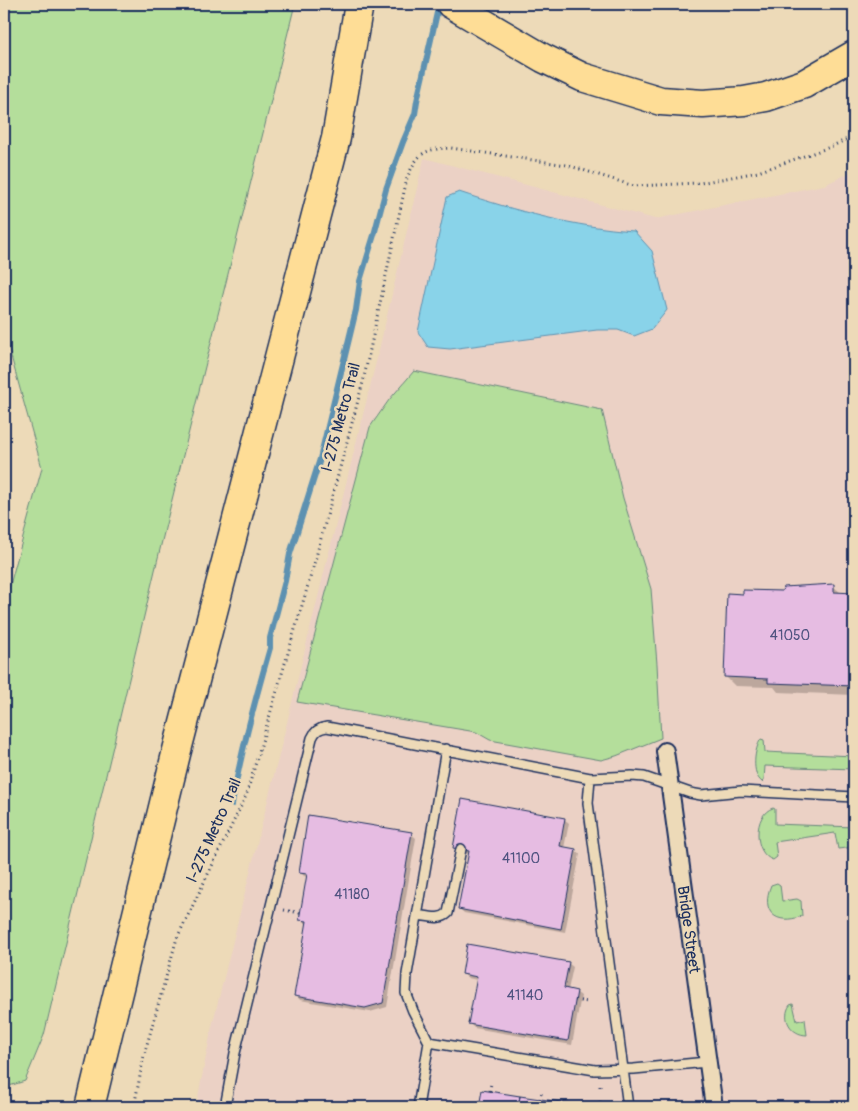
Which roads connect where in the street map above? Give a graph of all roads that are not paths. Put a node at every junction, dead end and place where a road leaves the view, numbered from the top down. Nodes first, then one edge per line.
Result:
1 (359, 4) edge
2 (378, 4) edge
3 (456, 7) edge
4 (854, 55) edge
5 (336, 138) junction
6 (446, 749) junction
7 (665, 751) dead end
8 (590, 778) junction
9 (670, 786) junction
10 (854, 798) edge
11 (461, 849) dead end
12 (418, 914) junction
13 (429, 1042) junction
14 (707, 1062) junction
15 (623, 1070) junction
16 (90, 1107) edge
17 (225, 1107) edge
18 (418, 1107) edge
19 (628, 1107) edge
20 (714, 1107) edge

1 - 5 highway
2 - 5 highway
3 - 4 highway
5 - 16 highway
6 - 8 lane
6 - 12 lane
6 - 17 lane
7 - 9 street, Bridge Street
8 - 9 lane
8 - 15 lane
9 - 10 lane
9 - 14 street, Bridge Street
11 - 12 lane
12 - 13 lane
13 - 15 lane
13 - 18 lane
14 - 15 lane
14 - 20 street, Bridge Street
15 - 19 lane

